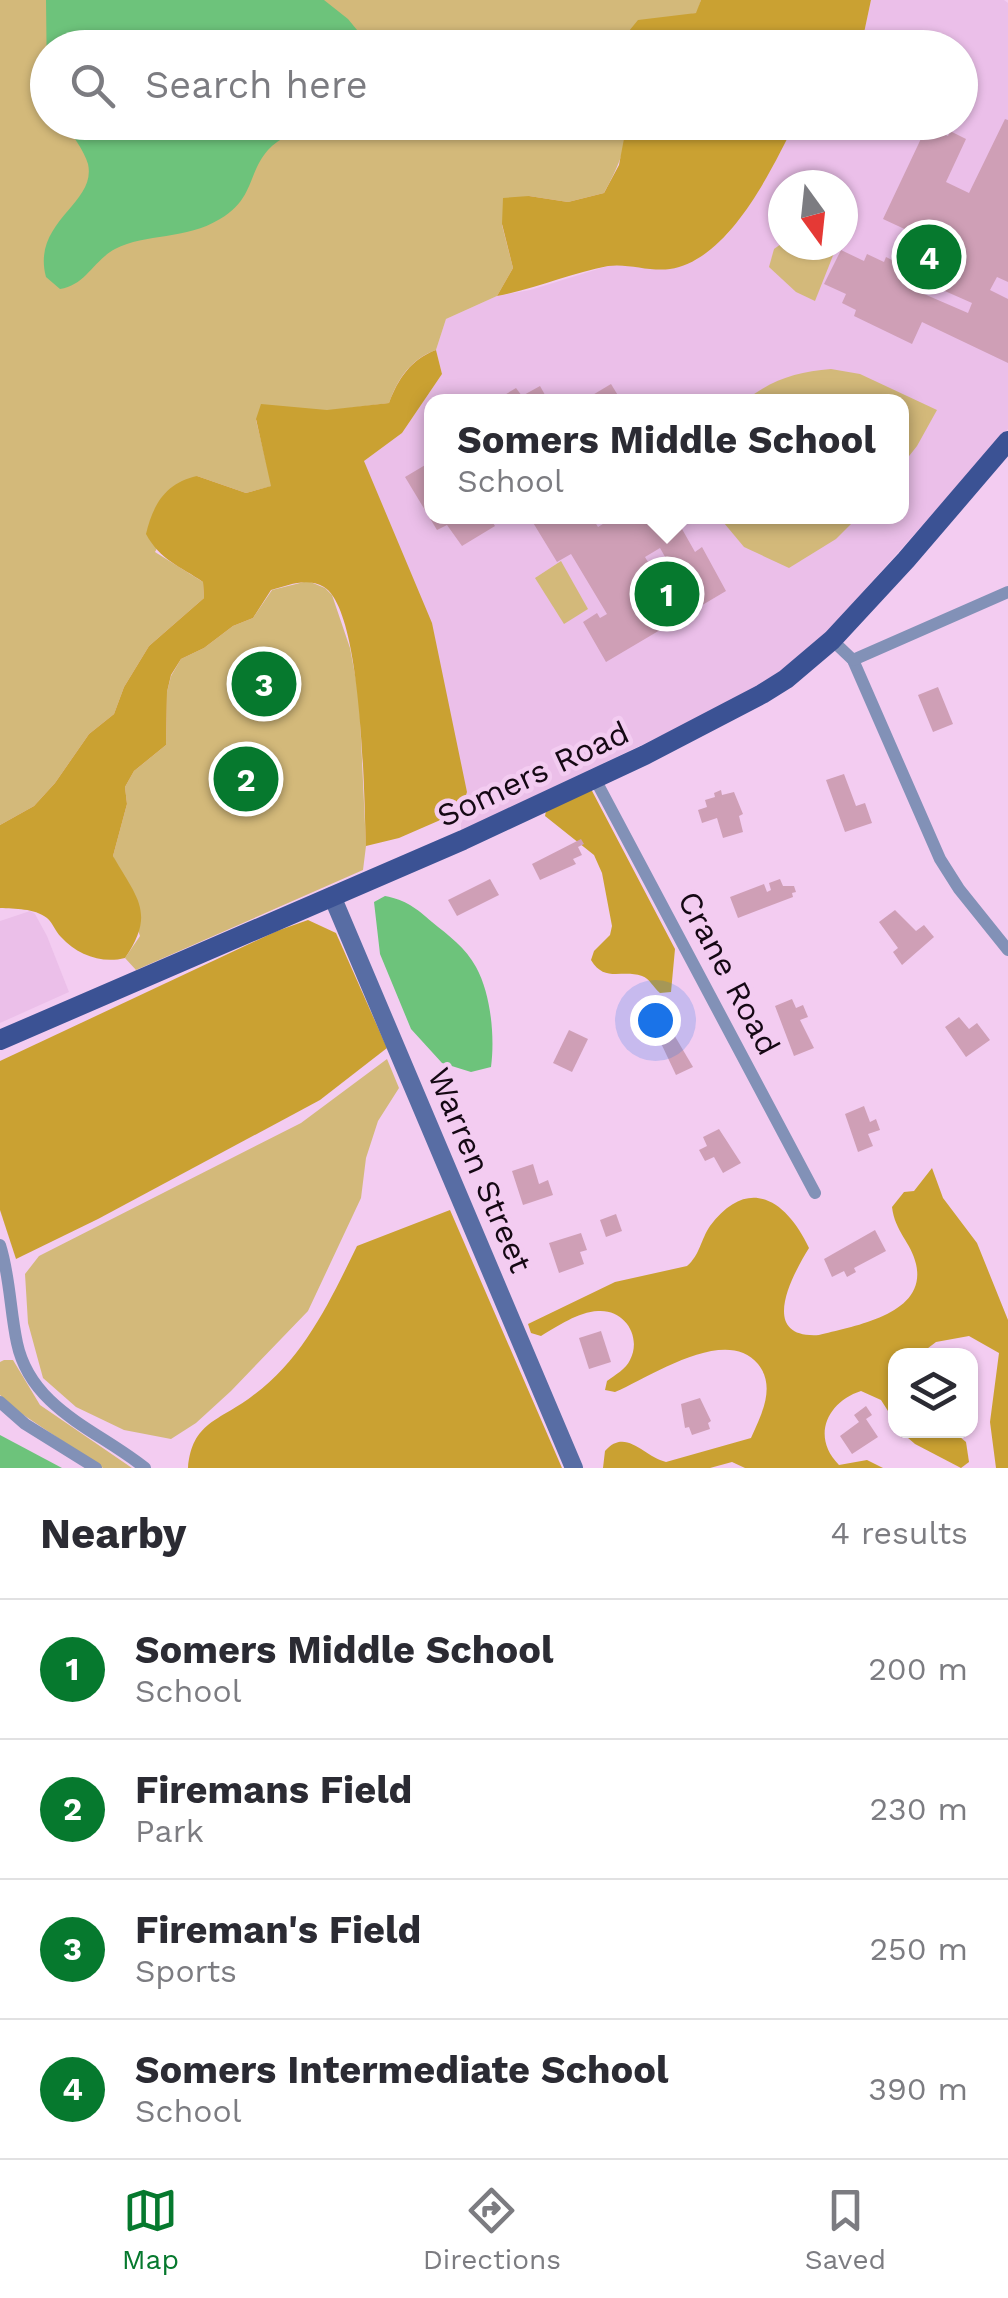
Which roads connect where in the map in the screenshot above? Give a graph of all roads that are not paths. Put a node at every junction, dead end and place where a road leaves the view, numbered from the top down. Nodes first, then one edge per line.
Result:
1 (1008, 441) edge
2 (1008, 592) edge
3 (832, 640) junction
4 (854, 660) junction
5 (594, 779) junction
6 (332, 896) junction
7 (1008, 950) edge
8 (0, 1040) edge
9 (815, 1193) dead end
10 (0, 1245) edge
11 (0, 1402) edge
12 (96, 1468) edge
13 (146, 1468) edge
14 (574, 1468) edge

1 - 3 main road, Somers Road
2 - 4 street
3 - 4 street
3 - 5 main road, Somers Road
4 - 7 street
5 - 6 main road, Somers Road
5 - 9 street, Crane Road
6 - 8 main road, Somers Road
6 - 14 street, Warren Street
10 - 13 street
11 - 12 street

